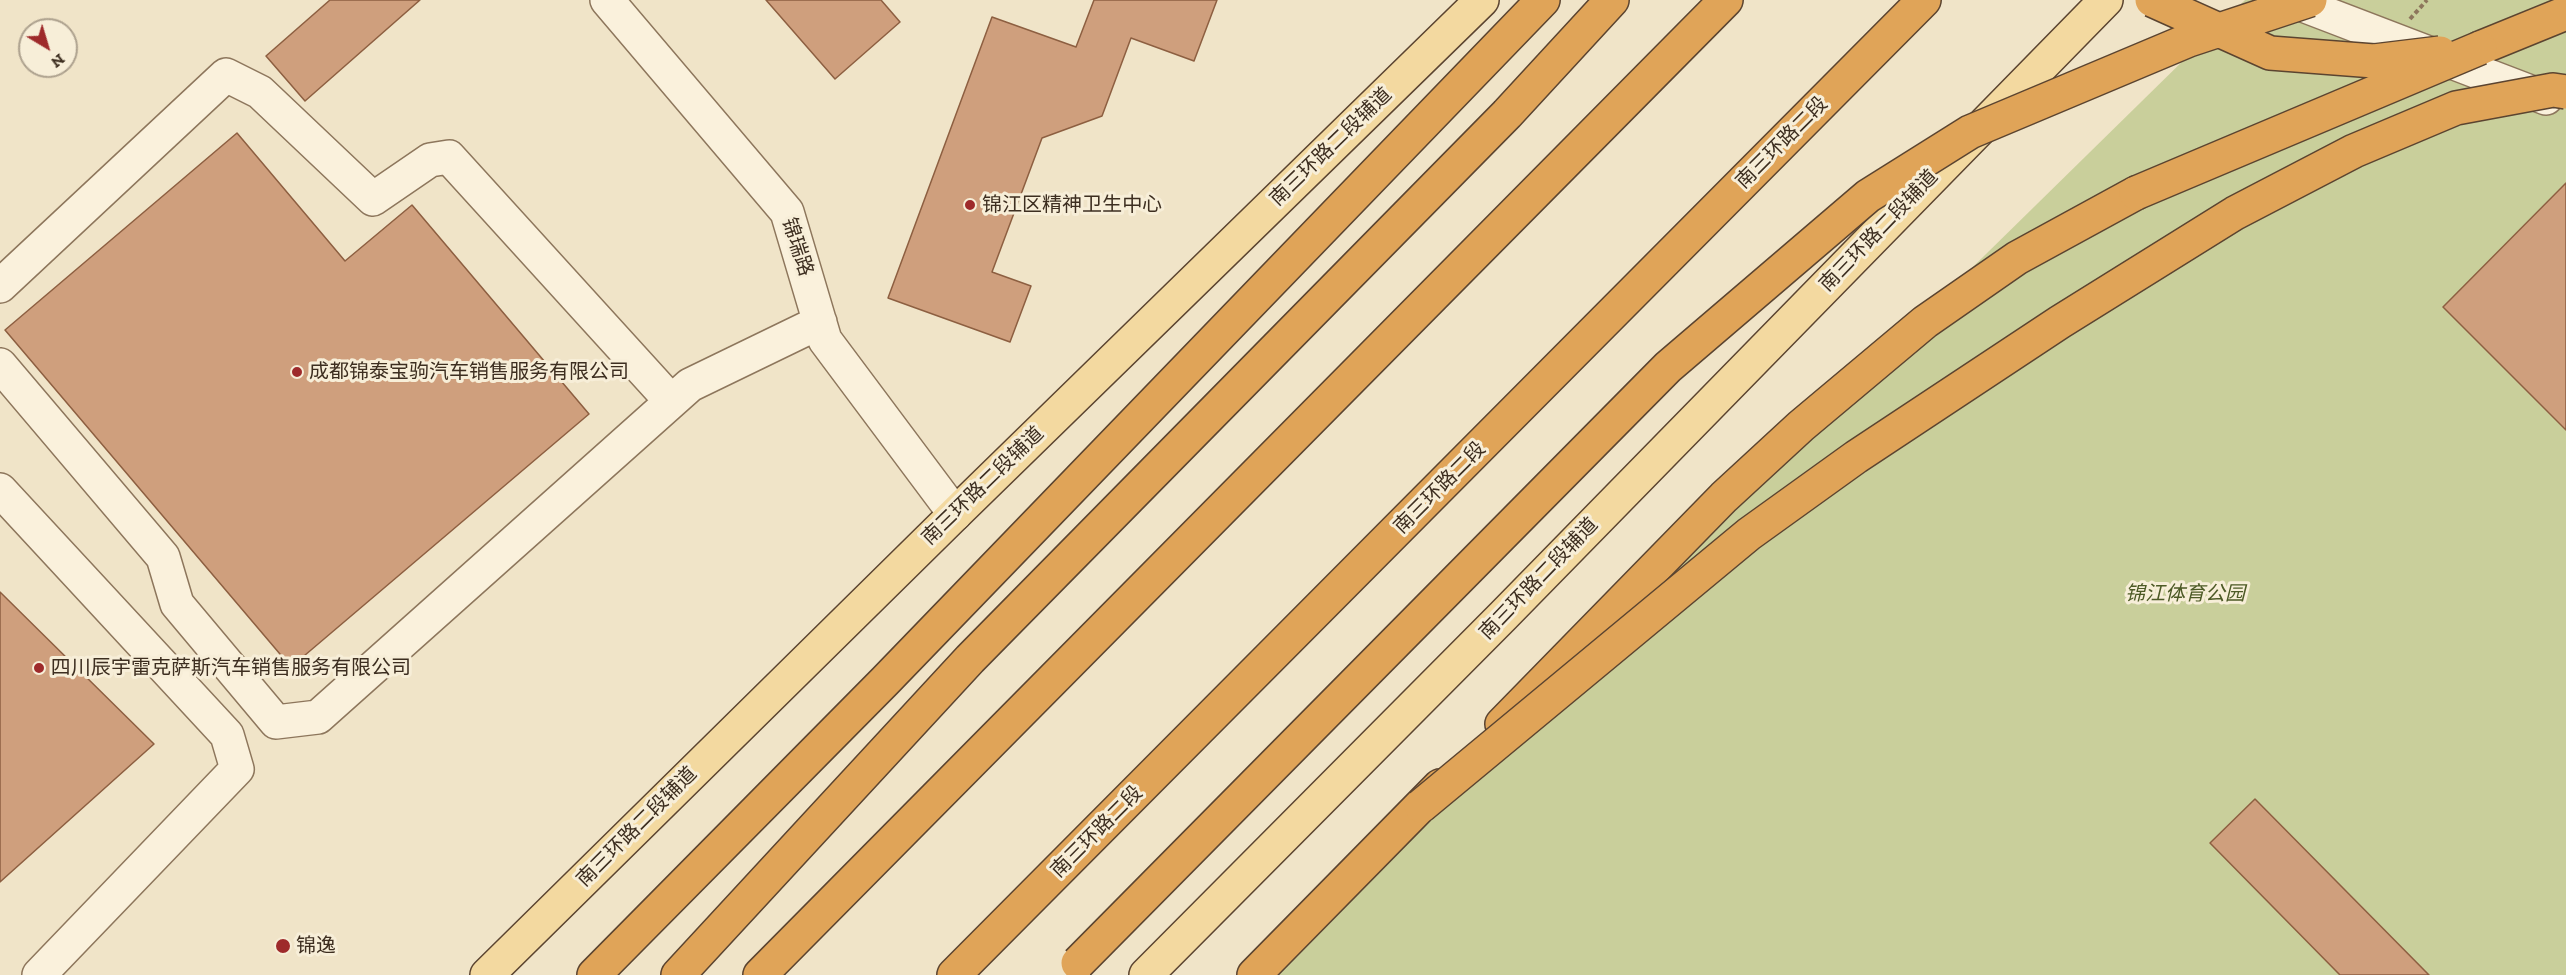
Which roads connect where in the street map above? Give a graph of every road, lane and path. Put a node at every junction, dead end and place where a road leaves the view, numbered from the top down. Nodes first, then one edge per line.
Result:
1 (608, 0) edge
2 (1482, 0) edge
3 (1543, 0) edge
4 (1612, 0) edge
5 (1726, 0) edge
6 (1924, 0) edge
7 (2106, 0) edge
8 (2152, 0) edge
9 (2290, 0) edge
10 (2310, 0) edge
11 (2566, 13) edge
12 (2480, 48) junction
13 (2566, 92) edge
14 (2566, 105) edge
15 (0, 286) edge
16 (820, 322) junction
17 (0, 365) edge
18 (671, 401) junction
19 (0, 490) edge
20 (955, 514) junction
21 (1421, 806) junction
22 (1072, 969) edge
23 (39, 975) edge
24 (487, 975) edge
25 (594, 975) edge
26 (678, 975) edge
27 (760, 975) edge
28 (954, 975) edge
29 (1146, 975) edge
30 (1254, 975) edge

1 - 16 street, 锦瑞路
2 - 20 main road, 南三环路二段辅道
3 - 25 highway
4 - 26 highway
5 - 27 highway
6 - 28 highway, 南三环路二段
7 - 29 main road, 南三环路二段辅道
8 - 12 highway, bridge
9 - 14 street
10 - 22 highway, bridge
11 - 12 highway
12 - 21 highway, bridge
13 - 21 highway, bridge
15 - 18 street
16 - 18 street
16 - 20 street, 锦瑞路
17 - 18 street
19 - 23 street
20 - 24 main road, 南三环路二段辅道
21 - 30 highway

